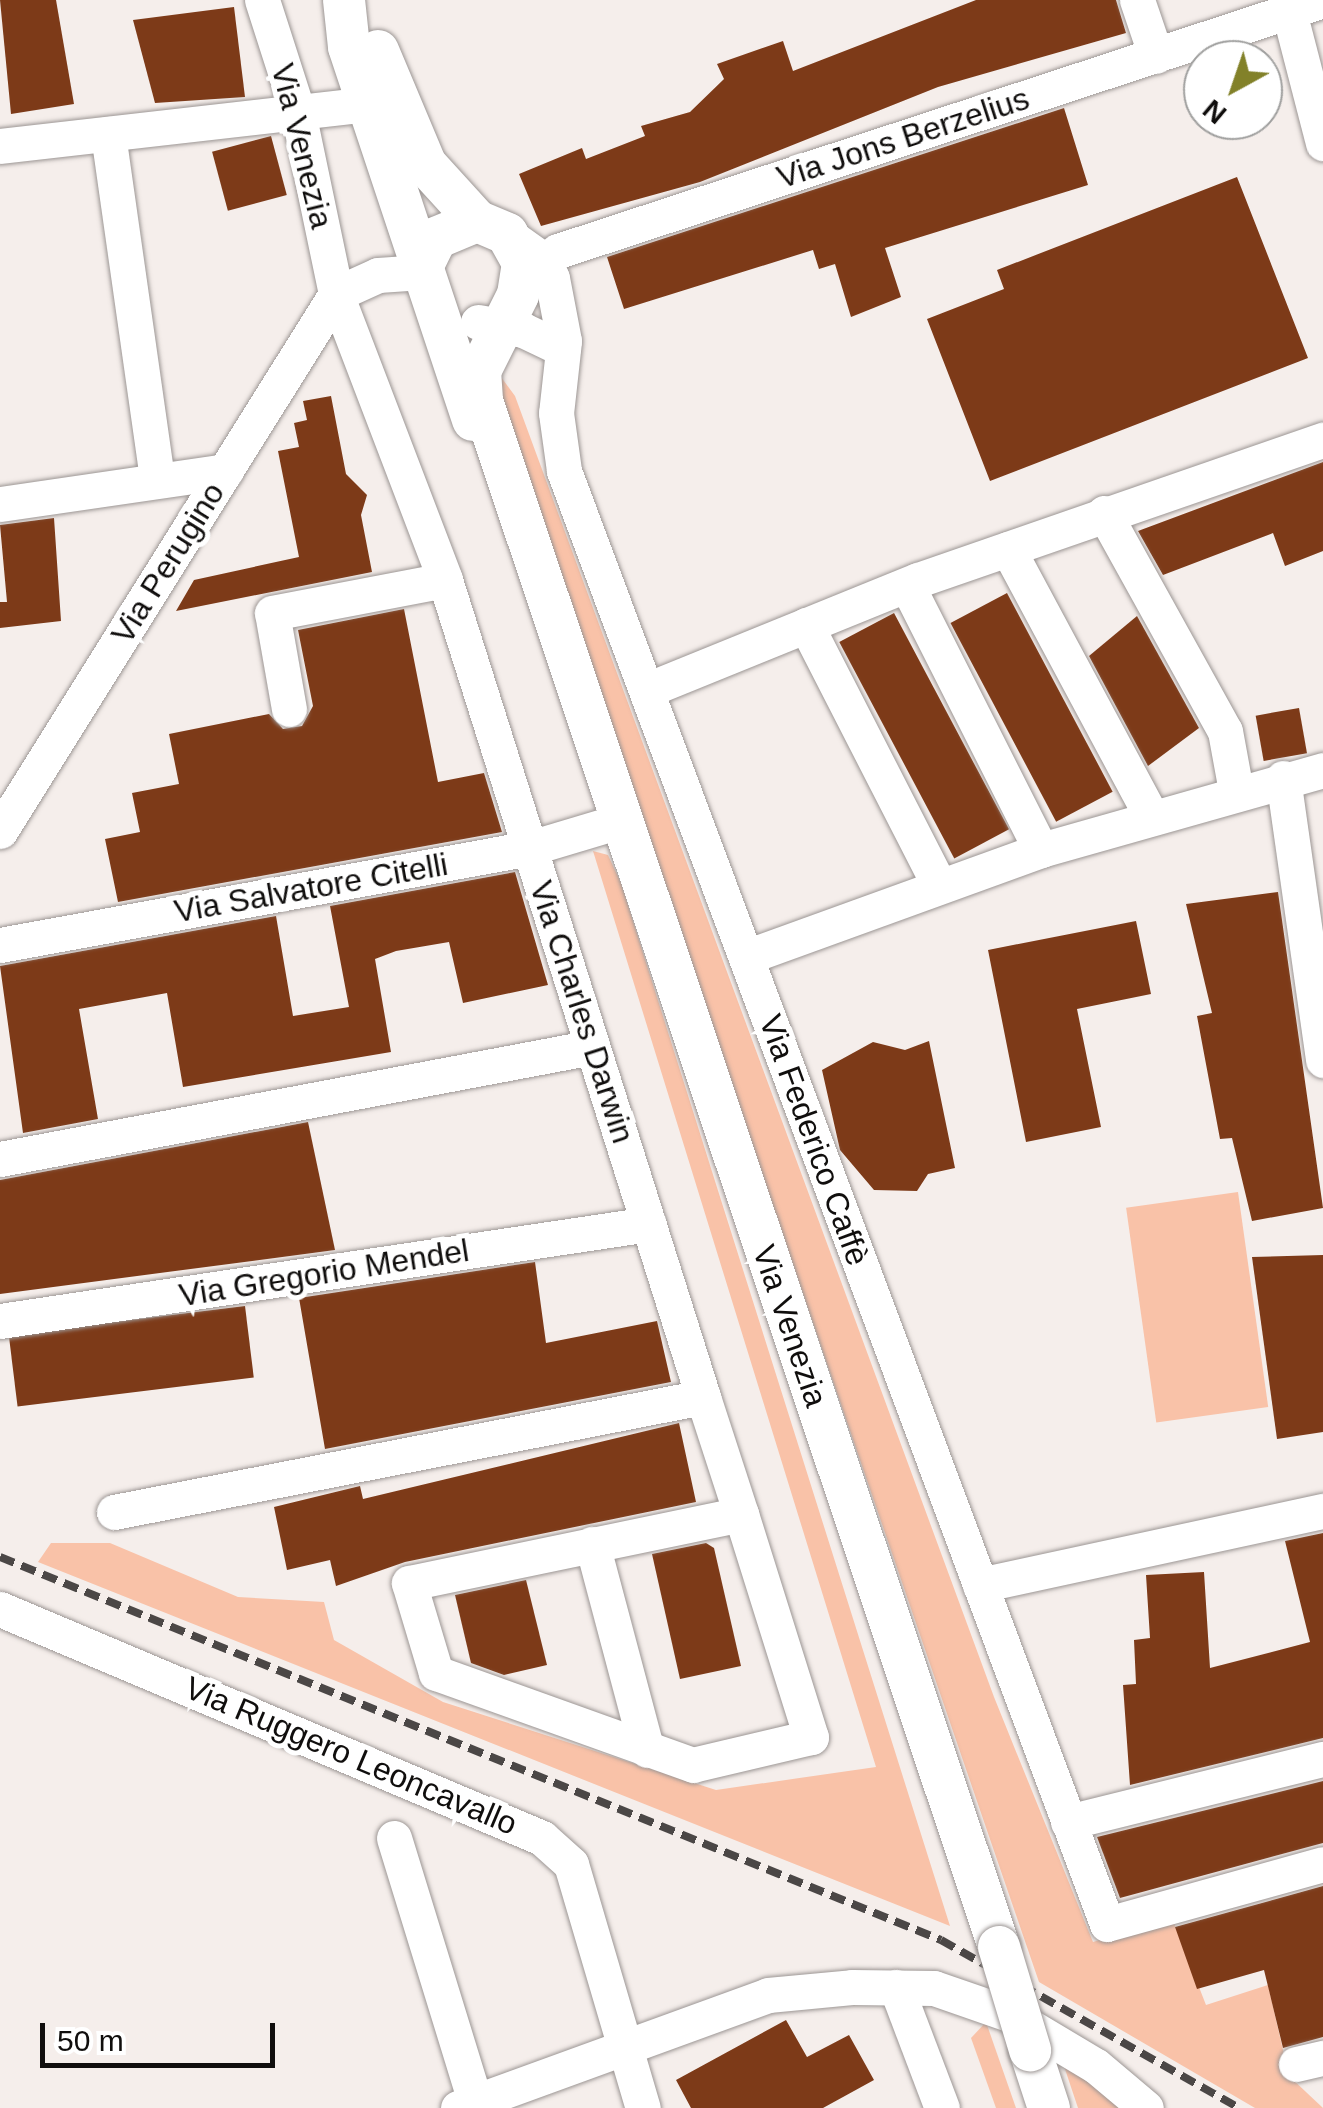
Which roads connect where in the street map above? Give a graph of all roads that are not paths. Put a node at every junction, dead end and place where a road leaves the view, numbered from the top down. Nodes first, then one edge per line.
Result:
1 (262, 0) edge
2 (344, 0) edge
3 (352, 0) edge
4 (1138, 0) edge
5 (1300, 4) edge
6 (1156, 56) junction
7 (368, 104) junction
8 (298, 112) junction
9 (108, 134) junction
10 (1323, 143) edge
11 (0, 146) edge
12 (492, 228) junction
13 (424, 275) junction
14 (336, 294) junction
15 (510, 299) junction
16 (563, 350) junction
17 (1323, 440) edge
18 (226, 472) junction
19 (156, 480) junction
20 (0, 504) edge
21 (1104, 513) junction
22 (524, 545) junction
23 (1008, 550) junction
24 (446, 580) junction
25 (907, 585) junction
26 (806, 626) junction
27 (646, 690) junction
28 (289, 709) dead end
29 (1323, 770) edge
30 (1283, 778) junction
31 (1236, 791) junction
32 (2, 815) edge
33 (1151, 816) junction
34 (620, 820) junction
35 (530, 848) junction
36 (1041, 850) junction
37 (938, 885) junction
38 (0, 945) edge
39 (746, 957) junction
40 (593, 1047) junction
41 (1323, 1060) edge
42 (0, 1158) edge
43 (649, 1224) junction
44 (0, 1322) edge
45 (704, 1398) junction
46 (1323, 1511) edge
47 (114, 1512) dead end
48 (741, 1514) junction
49 (592, 1544) junction
50 (980, 1585) junction
51 (0, 1609) edge
52 (648, 1750) junction
53 (1323, 1759) edge
54 (1068, 1822) junction
55 (394, 1838) dead end
56 (1323, 1864) edge
57 (896, 1988) junction
58 (628, 2045) junction
59 (467, 2105) edge
60 (643, 2108) edge
61 (942, 2108) edge
62 (1050, 2108) edge
63 (1146, 2108) edge

1 - 8 street, Via Venezia
2 - 7 main road
3 - 12 main road
4 - 6 street
5 - 6 street, Via Jons Berzelius
5 - 10 street
6 - 15 street, Via Jons Berzelius
7 - 8 street
7 - 13 main road
8 - 9 street
8 - 14 street, Via Venezia
9 - 11 street
9 - 19 street
12 - 13 main road
12 - 15 main road
13 - 14 street
13 - 15 main road
13 - 22 main road
14 - 18 street, Via Perugino
14 - 24 street, Via Charles Darwin
15 - 16 street
15 - 16 street, Via Federico Caffè
15 - 22 main road
16 - 27 street, Via Federico Caffè
17 - 21 street
18 - 19 street
18 - 32 street, Via Perugino
19 - 20 street
21 - 23 street
21 - 31 street
22 - 34 main road, Via Venezia
23 - 25 street
23 - 33 street
24 - 28 street
24 - 35 street, Via Charles Darwin
25 - 26 street
25 - 36 street
26 - 27 street
26 - 37 street
27 - 39 street, Via Federico Caffè
29 - 30 street
30 - 31 street
30 - 41 street
31 - 33 street
33 - 36 street
34 - 35 street, Via Salvatore Citelli
34 - 62 main road, Via Venezia, bridge
35 - 38 street, Via Salvatore Citelli
35 - 40 street, Via Charles Darwin
36 - 37 street
37 - 39 street
39 - 50 street, Via Federico Caffè
40 - 42 street
40 - 43 street, Via Charles Darwin
43 - 44 street, Via Gregorio Mendel
43 - 45 street, Via Charles Darwin
45 - 47 street
45 - 48 street, Via Charles Darwin
46 - 50 street
48 - 49 street
48 - 52 street, Via Charles Darwin
49 - 52 street
49 - 52 street
50 - 54 street, Via Federico Caffè
51 - 58 street, Via Ruggero Leoncavallo
53 - 54 street
54 - 56 street, Via Federico Caffè
55 - 59 street
57 - 58 street
57 - 61 street
57 - 63 street
58 - 59 street
58 - 60 street, Via Ruggero Leoncavallo

